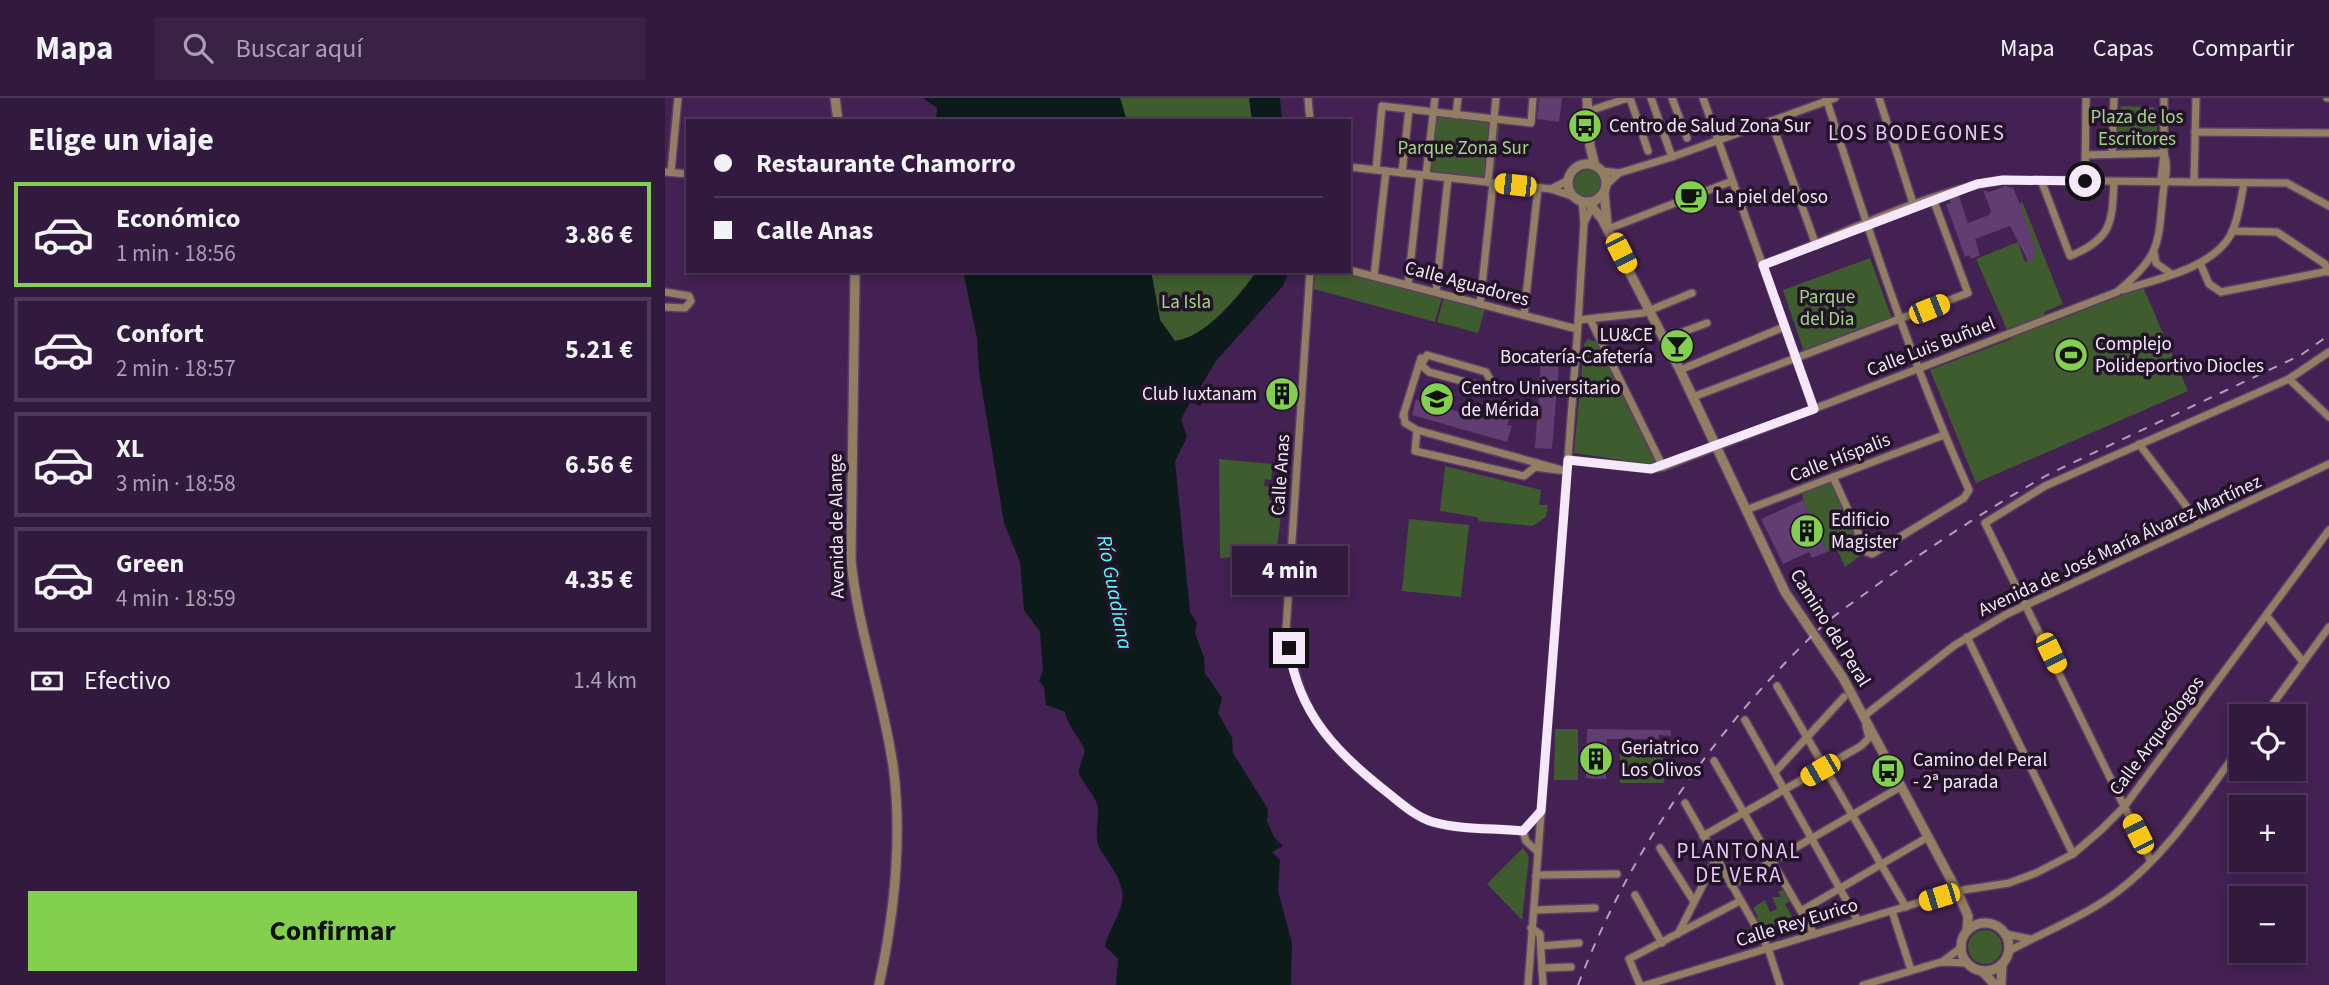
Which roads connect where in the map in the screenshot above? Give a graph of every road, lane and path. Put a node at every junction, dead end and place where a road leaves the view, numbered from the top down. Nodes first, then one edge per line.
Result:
1 (678, 98) edge
2 (835, 98) edge
3 (1308, 98) edge
4 (1435, 98) edge
5 (1458, 98) edge
6 (1496, 98) edge
7 (1533, 98) edge
8 (1587, 98) edge
9 (1629, 98) edge
10 (1651, 98) edge
11 (1672, 98) edge
12 (1703, 98) edge
13 (1879, 98) edge
14 (2086, 98) edge
15 (2114, 98) edge
16 (2164, 98) edge
17 (2196, 98) edge
18 (1829, 99) edge
19 (1409, 109) junction
20 (1589, 111) junction
21 (1433, 112) junction
22 (1456, 115) junction
23 (838, 119) edge
24 (1310, 119) edge
25 (1494, 120) junction
26 (1771, 121) junction
27 (2195, 132) junction
28 (2329, 133) edge
29 (1687, 138) dead end
30 (1717, 140) junction
31 (1590, 146) junction
32 (1649, 151) dead end
33 (2164, 153) junction
34 (2112, 154) junction
35 (2086, 155) junction
36 (1672, 157) junction
37 (1581, 165) junction
38 (1351, 167) edge
39 (1598, 168) junction
40 (1376, 170) junction
41 (1386, 171) junction
42 (668, 172) edge
43 (1402, 173) junction
44 (1619, 173) junction
45 (686, 174) edge
46 (1423, 175) junction
47 (1448, 178) junction
48 (1569, 180) junction
49 (2041, 180) junction
50 (1732, 181) junction
51 (2085, 181) junction
52 (2114, 182) junction
53 (2194, 182) junction
54 (1491, 183) junction
55 (2164, 183) junction
56 (2244, 183) junction
57 (1538, 188) junction
58 (1551, 189) junction
59 (1605, 189) junction
60 (1933, 199) junction
61 (1587, 202) junction
62 (1914, 205) junction
63 (2329, 206) edge
64 (1584, 223) junction
65 (1867, 225) junction
66 (1608, 229) junction
67 (2232, 231) junction
68 (1816, 245) junction
69 (2155, 250) junction
70 (2200, 262) junction
71 (1763, 265) junction
72 (1351, 270) edge
73 (2329, 272) edge
74 (855, 273) edge
75 (1310, 273) edge
76 (2171, 273) junction
77 (1374, 276) junction
78 (1408, 285) junction
79 (665, 292) edge
80 (1436, 292) junction
81 (2117, 292) junction
82 (1692, 293) dead end
83 (1480, 303) junction
84 (665, 307) edge
85 (1649, 310) junction
86 (1524, 315) junction
87 (1578, 320) junction
88 (1902, 320) junction
89 (1591, 321) junction
90 (1707, 323) dead end
91 (1784, 327) junction
92 (1577, 329) junction
93 (1664, 339) junction
94 (2329, 352) edge
95 (1425, 356) junction
96 (1795, 359) junction
97 (1920, 367) junction
98 (1680, 370) junction
99 (1427, 371) junction
100 (2289, 379) junction
101 (1413, 384) junction
102 (1693, 397) junction
103 (1814, 409) junction
104 (2329, 417) edge
105 (1416, 434) junction
106 (1944, 435) junction
107 (2139, 444) junction
108 (1717, 446) junction
109 (1530, 460) junction
110 (1568, 460) junction
111 (2329, 464) edge
112 (1663, 467) junction
113 (1531, 470) junction
114 (1566, 471) junction
115 (1833, 477) junction
116 (1746, 510) junction
117 (2200, 524) junction
118 (2329, 530) edge
119 (2027, 604) junction
120 (2267, 616) junction
121 (2329, 627) edge
122 (1967, 637) junction
123 (2303, 662) junction
124 (1777, 686) dead end
125 (1845, 697) dead end
126 (2273, 704) edge
127 (1866, 719) junction
128 (1745, 720) dead end
129 (1808, 737) junction
130 (1714, 761) dead end
131 (2229, 763) edge
132 (1825, 767) junction
133 (1775, 772) junction
134 (1902, 786) junction
135 (1784, 790) junction
136 (1685, 803) dead end
137 (2124, 807) junction
138 (1541, 811) junction
139 (1745, 813) junction
140 (1853, 816) junction
141 (1523, 831) junction
142 (1703, 836) junction
143 (1928, 837) junction
144 (1812, 839) junction
145 (1660, 848) dead end
146 (1538, 852) junction
147 (2073, 854) junction
148 (1716, 859) junction
149 (2151, 861) junction
150 (1773, 862) junction
151 (1882, 864) junction
152 (1617, 874) dead end
153 (1536, 875) junction
154 (1731, 885) junction
155 (1840, 888) junction
156 (1957, 891) junction
157 (1635, 895) dead end
158 (1693, 900) junction
159 (1740, 901) junction
160 (1906, 907) junction
161 (1595, 908) dead end
162 (1534, 910) junction
163 (1801, 911) junction
164 (1892, 911) junction
165 (1967, 912) junction
166 (1858, 921) junction
167 (1984, 923) junction
168 (1531, 928) junction
169 (1967, 931) junction
170 (1678, 934) junction
171 (1814, 934) junction
172 (2006, 934) junction
173 (2031, 939) junction
174 (1579, 943) dead end
175 (1662, 943) junction
176 (1541, 946) junction
177 (1962, 947) junction
178 (1768, 948) junction
179 (2010, 951) junction
180 (1941, 962) junction
181 (1968, 963) junction
182 (2002, 964) junction
183 (1571, 967) dead end
184 (1542, 968) junction
185 (1911, 970) junction
186 (1982, 971) junction
187 (879, 985) edge
188 (1528, 985) edge
189 (1543, 985) edge
190 (1640, 985) edge
191 (1646, 985) edge
192 (1780, 985) edge
193 (1863, 985) edge
194 (1995, 985) edge
195 (2001, 985) edge

1 - 42 street
2 - 23 street
3 - 24 street
4 - 21 street
5 - 22 street
6 - 25 street
7 - 25 street
8 - 20 street
9 - 20 street
9 - 32 street
10 - 36 street
11 - 29 street
12 - 30 street
13 - 62 street
14 - 35 street
15 - 34 street
16 - 33 street
17 - 27 street
18 - 26 street
18 - 65 street
19 - 21 street
19 - 40 street
19 - 43 street
20 - 31 street
21 - 22 street
21 - 46 street
22 - 25 street
25 - 54 street
26 - 30 street
26 - 68 street
27 - 28 street
27 - 53 street
30 - 36 street
30 - 50 street
31 - 37 street
31 - 39 street
33 - 34 street
33 - 55 street
34 - 35 street
35 - 51 street
36 - 44 street
37 - 39 street
37 - 48 street
38 - 40 street
39 - 44 street
39 - 59 street
40 - 41 street
41 - 43 street
41 - 77 street
42 - 45 street
43 - 46 street
44 - 59 street
46 - 47 street
46 - 78 street
47 - 54 street
47 - 80 street
48 - 58 street
48 - 61 street
49 - 51 street
49 - 52 street
49 - 60 street
50 - 66 street
50 - 71 street
51 - 52 street
52 - 55 street
53 - 55 street
53 - 56 street
54 - 57 street
54 - 83 street
55 - 69 street, Calle Luis Buñuel
56 - 63 street
56 - 67 street
57 - 58 street
57 - 86 street
58 - 61 street
59 - 61 street
59 - 66 street, Camino del Peral
60 - 62 street
60 - 88 street
61 - 64 street
61 - 64 street
61 - 66 street, Camino del Peral
62 - 65 street
64 - 87 street
65 - 68 street
65 - 88 street
66 - 85 street, Camino del Peral
67 - 70 street
67 - 73 street
68 - 71 street
69 - 76 street
69 - 81 street, Calle Luis Buñuel
70 - 73 street
70 - 76 street
71 - 91 street
72 - 77 street, Calle Aguadores
74 - 187 street, Avenida de Alange
75 - 141 street, Calle Anas
76 - 81 street
77 - 78 street, Calle Aguadores
78 - 80 street, Calle Aguadores
79 - 84 street
80 - 83 street, Calle Aguadores
81 - 97 street, Calle Luis Buñuel
82 - 85 street
83 - 86 street, Calle Aguadores
85 - 89 street
85 - 93 street, Camino del Peral
86 - 92 street, Calle Aguadores
87 - 89 street
87 - 92 street
88 - 96 street
88 - 97 street
89 - 112 street
90 - 93 street
91 - 96 street
91 - 98 street
92 - 110 street
93 - 98 street, Camino del Peral
94 - 100 street
95 - 99 street
95 - 99 street
95 - 101 street
96 - 102 street
96 - 103 street
97 - 103 street, Calle Luis Buñuel
97 - 106 street
98 - 102 street, Camino del Peral
99 - 101 street
100 - 104 street
100 - 107 street
101 - 105 street
102 - 108 street, Camino del Peral
103 - 108 street, Calle Luis Buñuel
105 - 109 street
105 - 113 street
106 - 115 street, Calle Híspalis
106 - 115 street
107 - 117 street
107 - 119 street
108 - 112 street, Calle Luis Buñuel
108 - 116 street, Camino del Peral
109 - 113 street
109 - 114 street
110 - 112 street
110 - 114 street
111 - 117 street, Avenida de José María Álvarez Martínez
113 - 114 street
114 - 138 street
115 - 116 street, Calle Híspalis
116 - 127 street, Camino del Peral
117 - 119 street, Avenida de José María Álvarez Martínez
118 - 120 street, Calle Arqueólogos
119 - 122 street, Avenida de José María Álvarez Martínez
119 - 137 street
120 - 123 street
120 - 137 street, Calle Arqueólogos
121 - 123 street
122 - 127 street, Avenida de José María Álvarez Martínez
122 - 147 street
123 - 126 street
124 - 129 street
125 - 129 street
127 - 132 street
127 - 134 street, Camino del Peral
128 - 133 street
129 - 132 street
129 - 133 street
130 - 139 street
131 - 149 street
132 - 135 street
132 - 140 street
133 - 135 street
134 - 140 street
134 - 143 street, Camino del Peral
135 - 139 street
135 - 144 street
136 - 142 street
137 - 147 street, Calle Arqueólogos
137 - 149 street
138 - 141 street
138 - 146 street
139 - 142 street
139 - 150 street
140 - 144 street
140 - 151 street
141 - 146 street
142 - 148 street
143 - 151 street
143 - 156 street, Camino del Peral
144 - 150 street
144 - 155 street
145 - 158 street
146 - 153 street
147 - 156 street, Calle Arqueólogos
148 - 154 street
148 - 158 street
149 - 173 street
150 - 154 street
150 - 163 street
151 - 155 street
151 - 160 street
152 - 153 street
153 - 162 street
154 - 159 street
155 - 163 street
155 - 166 street
156 - 160 street, Calle Rey Eurico
156 - 165 street, Camino del Peral
157 - 175 street
158 - 170 street
159 - 170 street
159 - 178 street
160 - 164 street, Calle Rey Eurico
161 - 162 street
162 - 168 street
163 - 171 street
164 - 166 street, Calle Rey Eurico
164 - 185 street
165 - 167 street
165 - 169 street
166 - 171 street, Calle Rey Eurico
167 - 169 street
167 - 172 street
168 - 176 street
168 - 188 street
169 - 177 street
170 - 175 street
171 - 178 street, Calle Rey Eurico
172 - 173 street
172 - 179 street
173 - 179 street
174 - 176 street
175 - 190 street
176 - 184 street
177 - 180 street
177 - 181 street
178 - 191 street, Calle Rey Eurico
178 - 192 street
179 - 182 street
180 - 181 street
180 - 185 street
181 - 186 street
182 - 186 street
182 - 195 street
183 - 184 street
184 - 189 street
185 - 193 street
186 - 194 street

